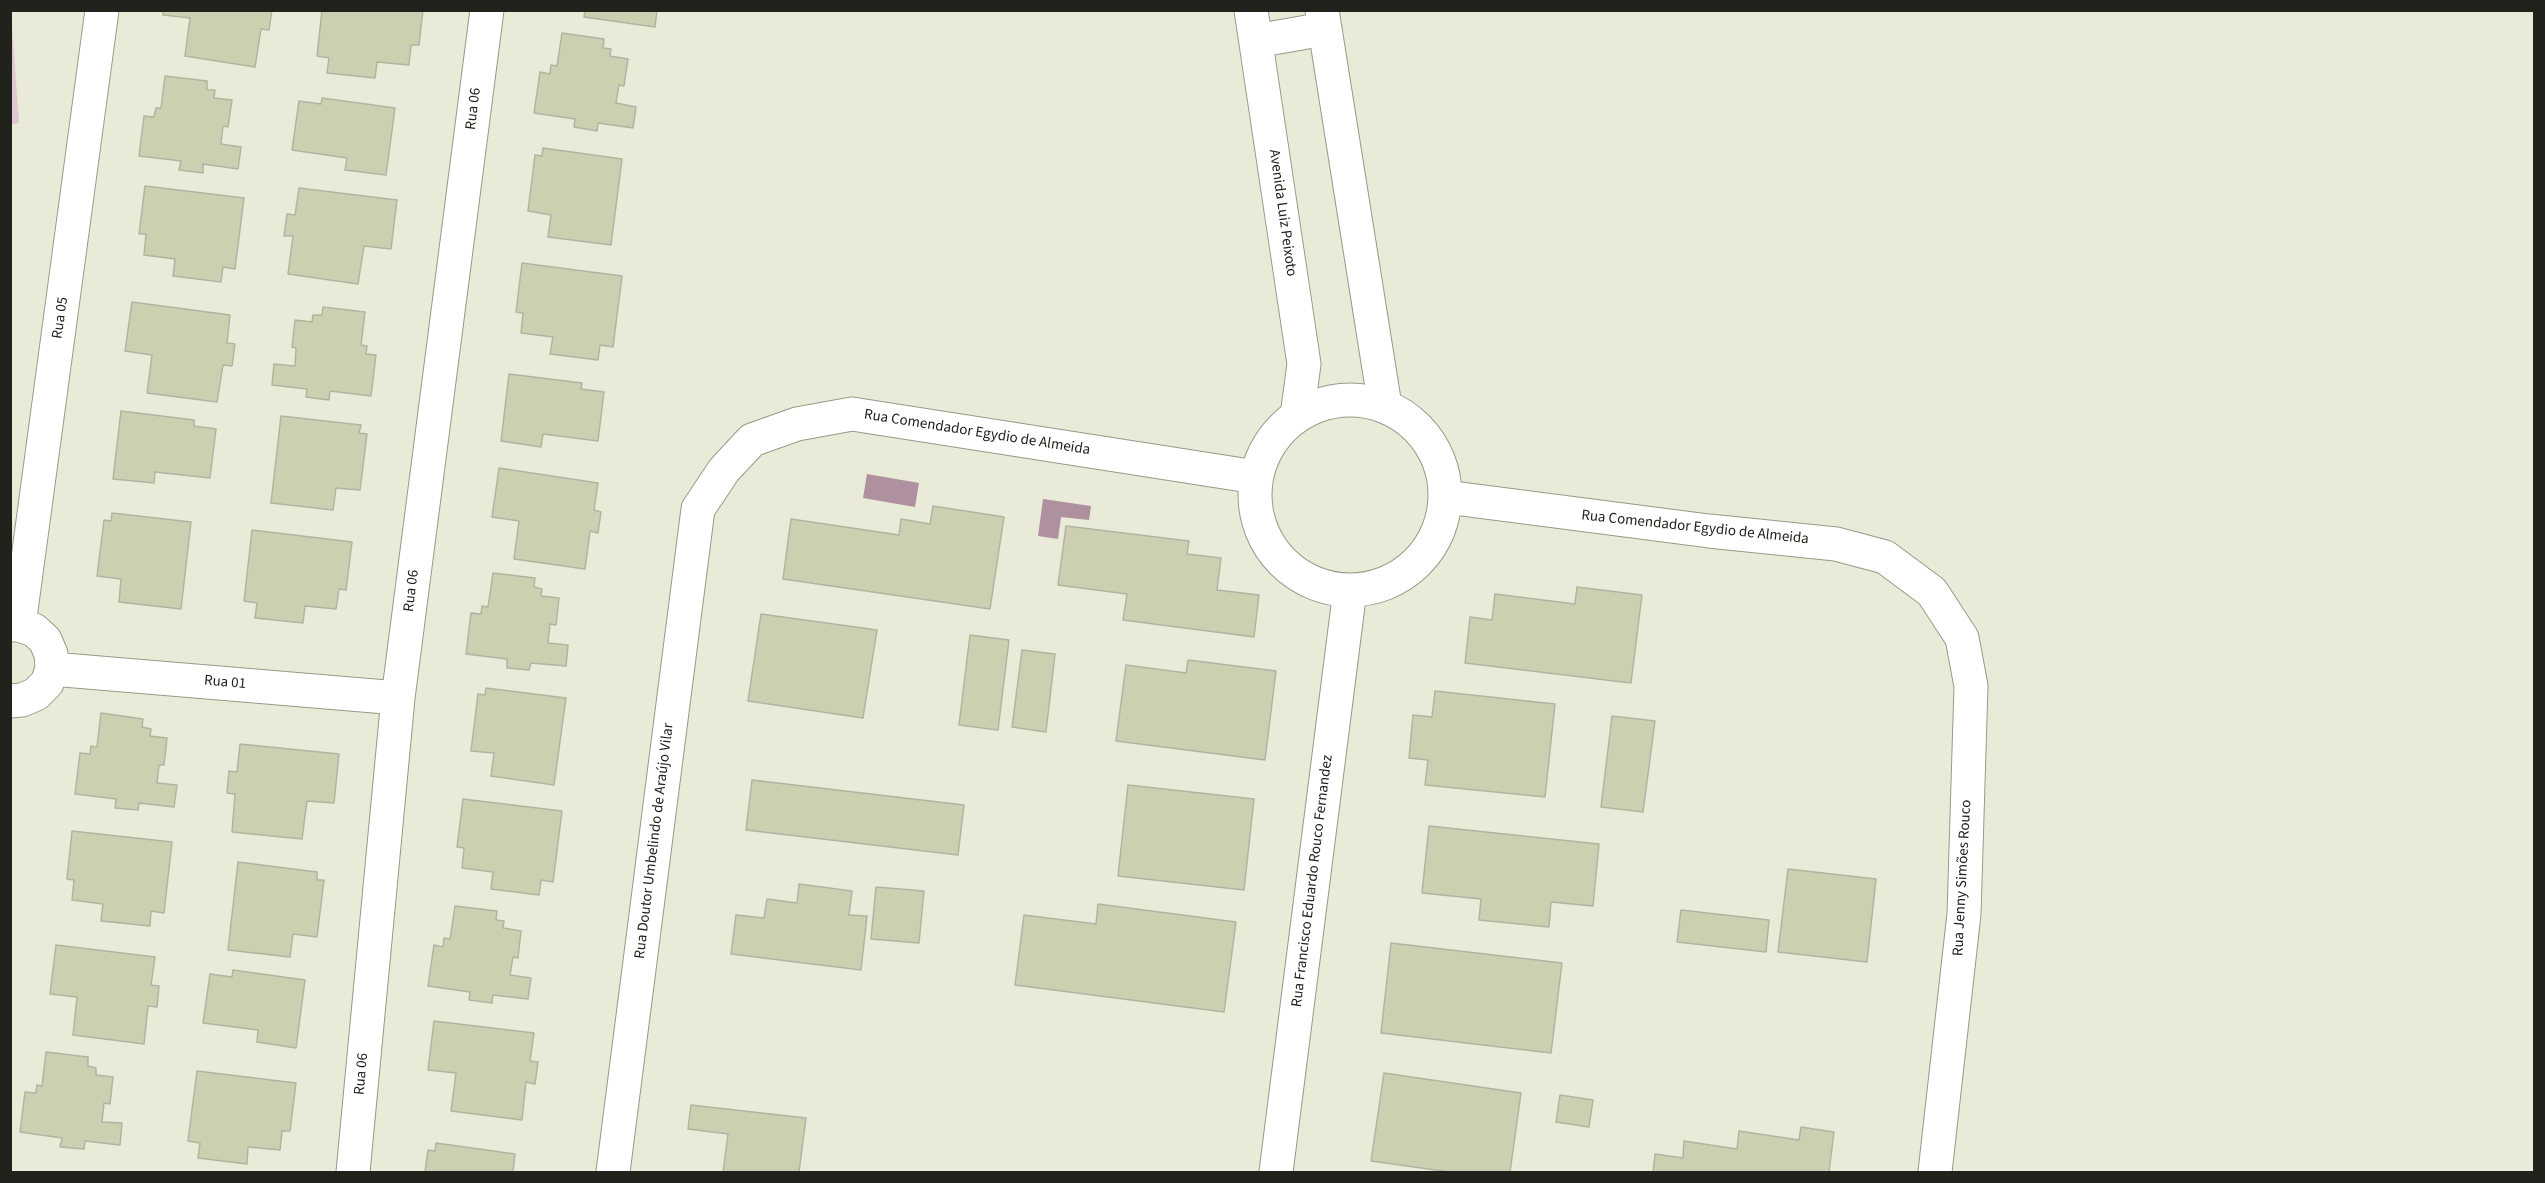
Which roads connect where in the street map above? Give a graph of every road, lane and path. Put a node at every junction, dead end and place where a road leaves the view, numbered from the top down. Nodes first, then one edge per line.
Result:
1 (102, 10) edge
2 (487, 10) edge
3 (1323, 20) edge
4 (1254, 26) edge
5 (1385, 406) junction
6 (1297, 416) junction
7 (1256, 477) junction
8 (1446, 497) junction
9 (698, 509) joint
10 (1350, 590) junction
11 (1932, 592) joint
12 (15, 625) edge
13 (52, 669) junction
14 (398, 698) junction
15 (10, 701) edge
16 (353, 1173) edge
17 (613, 1173) edge
18 (1276, 1173) edge
19 (1935, 1173) edge

1 - 12 street, Rua 05
2 - 14 street, Rua 06
3 - 4 street
3 - 5 street
4 - 6 street, Avenida Luiz Peixoto
5 - 6 street
5 - 8 street
6 - 7 street
7 - 9 street, Rua Comendador Egydio de Almeida
7 - 10 street
8 - 10 street
8 - 11 street, Rua Comendador Egydio de Almeida
9 - 17 street, Rua Doutor Umbelindo de Araújo Vilar
10 - 18 street, Rua Francisco Eduardo Rouco Fernandez
11 - 19 street, Rua Jenny Simões Rouco
12 - 13 street
13 - 14 street, Rua 01
13 - 15 street
14 - 16 street, Rua 06

